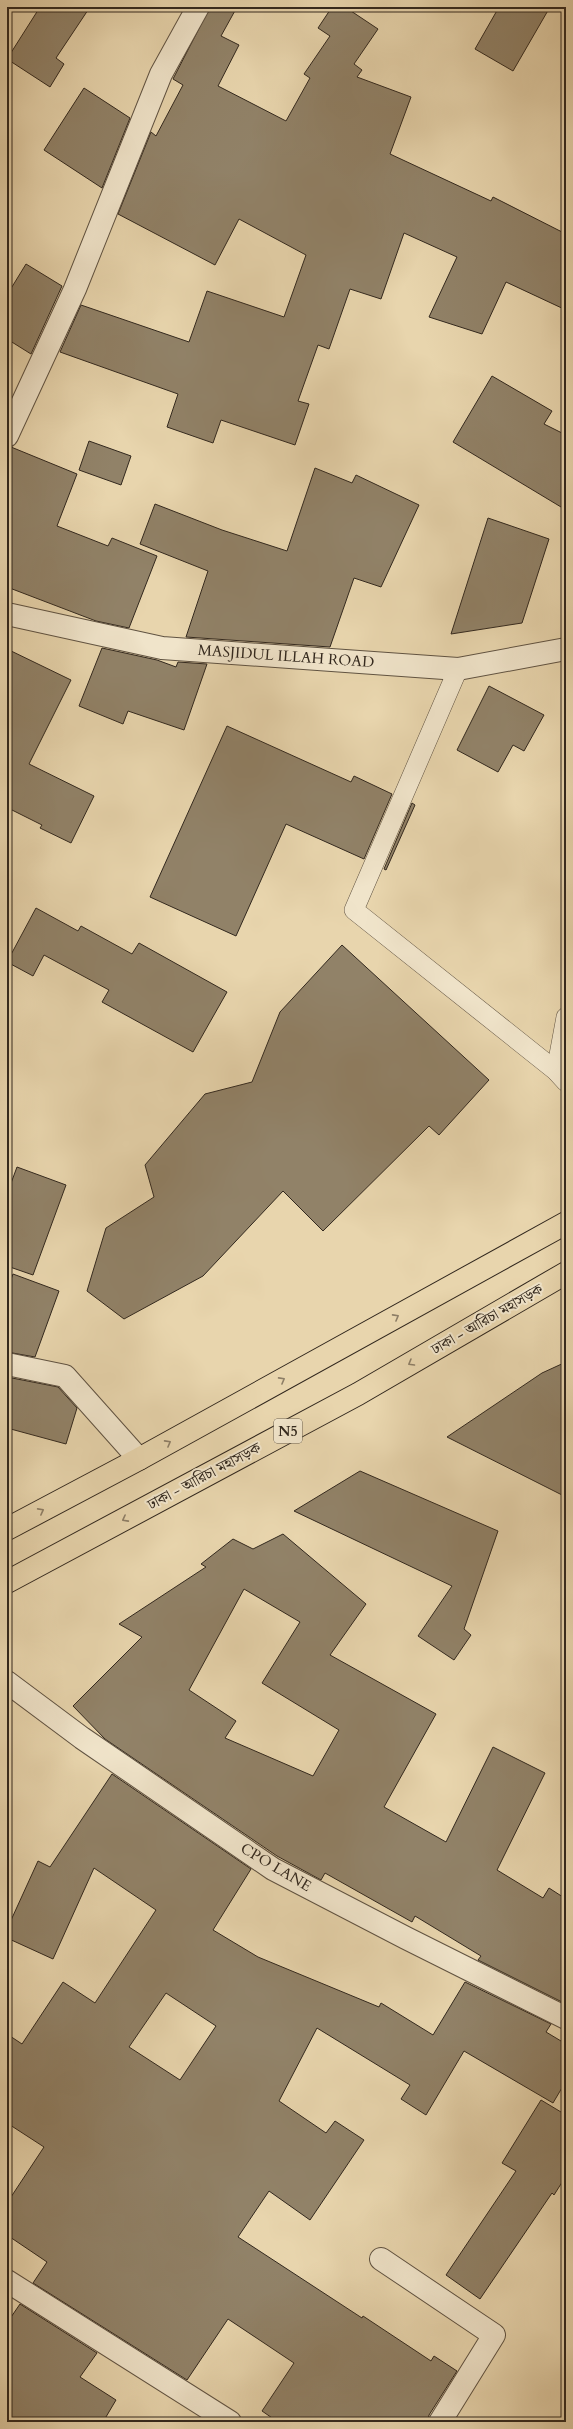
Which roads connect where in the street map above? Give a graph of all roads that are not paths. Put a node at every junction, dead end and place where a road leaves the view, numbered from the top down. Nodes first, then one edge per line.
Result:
1 (198, 7) edge
2 (7, 436) edge
3 (7, 614) edge
4 (566, 649) edge
5 (458, 669) junction
6 (566, 1017) edge
7 (561, 1076) edge
8 (566, 1223) edge
9 (566, 1273) edge
10 (7, 1364) edge
11 (139, 1459) junction
12 (7, 1529) edge
13 (7, 1582) edge
14 (7, 1682) edge
15 (566, 2018) edge
16 (381, 2258) dead end
17 (7, 2281) edge
18 (230, 2422) edge
19 (440, 2422) edge

1 - 2 street
3 - 5 street, MASJIDUL ILLAH ROAD
4 - 5 street, MASJIDUL ILLAH ROAD
5 - 7 lane
6 - 7 lane
11 -> 8 highway
9 -> 13 highway, ঢাকা - আরিচা মহাসড়ক / N5
10 - 11 street
12 -> 11 highway
14 - 15 street, CPO LANE
16 - 19 street
17 - 18 street

